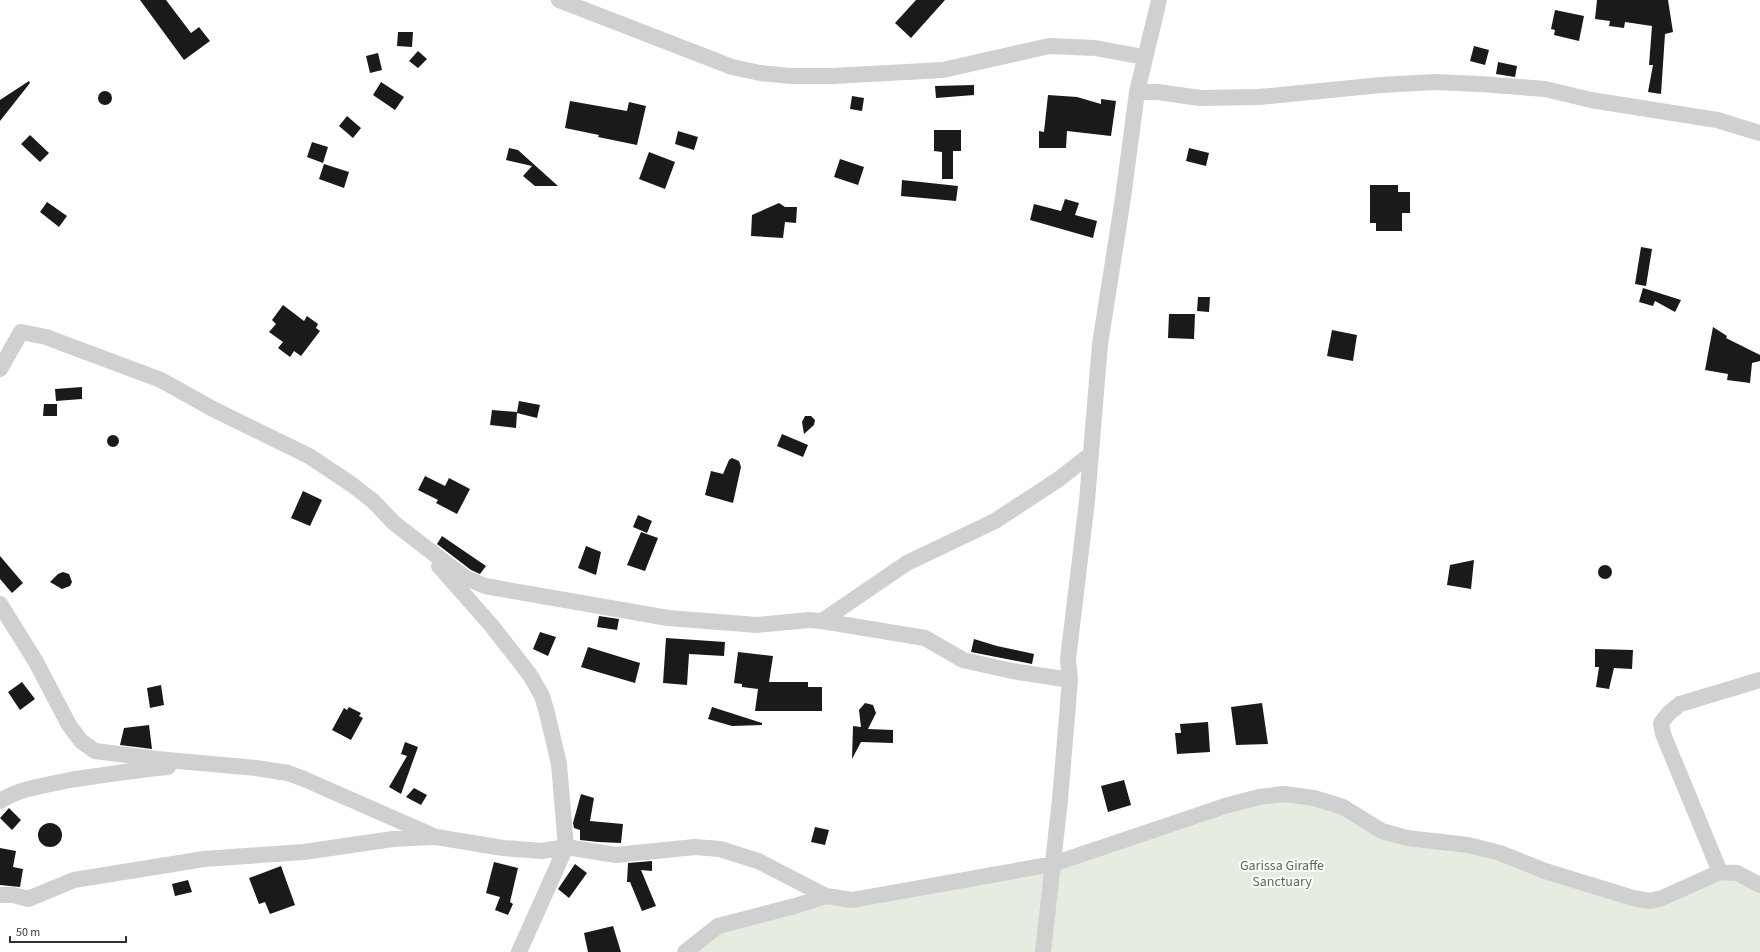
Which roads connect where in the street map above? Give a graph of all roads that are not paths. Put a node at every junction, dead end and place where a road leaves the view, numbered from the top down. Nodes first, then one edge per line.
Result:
1 (559, 0) edge
2 (1159, 0) edge
3 (1144, 57) junction
4 (1137, 92) junction
5 (1760, 133) edge
6 (0, 368) edge
7 (1091, 454) junction
8 (422, 545) junction
9 (0, 604) edge
10 (822, 621) junction
11 (1070, 680) junction
12 (1760, 680) edge
13 (205, 763) junction
14 (0, 801) edge
15 (436, 837) junction
16 (566, 847) junction
17 (1052, 864) junction
18 (1720, 872) junction
19 (1760, 885) edge
20 (0, 895) edge
21 (826, 896) junction
22 (519, 952) edge
23 (685, 952) edge
24 (1043, 952) edge

1 - 3 street
2 - 3 street
3 - 4 street
4 - 5 street
4 - 7 street
6 - 8 street
7 - 10 street
7 - 11 street
8 - 10 street
8 - 16 street
9 - 13 street
10 - 11 street
11 - 17 street
12 - 18 street
13 - 14 street
13 - 15 street
15 - 16 street
15 - 20 street
16 - 21 street
16 - 22 street
17 - 18 street
17 - 21 street
17 - 24 street
18 - 19 street
21 - 23 street

